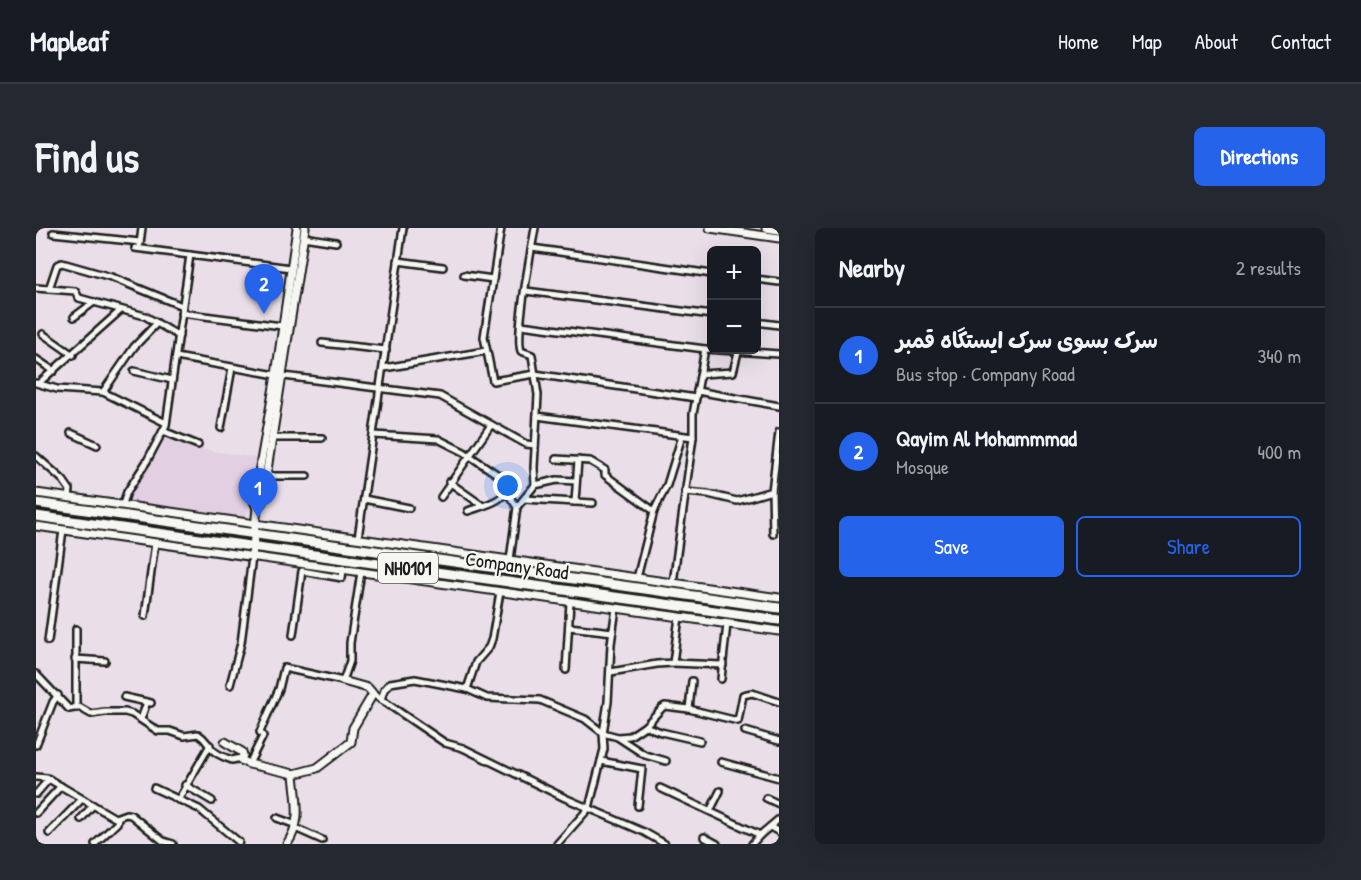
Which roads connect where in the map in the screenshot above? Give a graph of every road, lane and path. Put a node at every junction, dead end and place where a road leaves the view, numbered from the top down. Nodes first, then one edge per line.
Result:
1 (142, 228) edge
2 (297, 228) edge
3 (305, 228) edge
4 (403, 228) edge
5 (501, 228) edge
6 (535, 228) edge
7 (710, 228) edge
8 (766, 228) edge
9 (779, 230) edge
10 (52, 233) dead end
11 (303, 237) junction
12 (779, 238) edge
13 (336, 242) dead end
14 (138, 246) junction
15 (532, 248) junction
16 (190, 255) junction
17 (398, 261) junction
18 (442, 267) dead end
19 (291, 268) junction
20 (707, 273) edge
21 (464, 275) dead end
22 (493, 279) junction
23 (761, 280) edge
24 (779, 282) edge
25 (36, 288) edge
26 (49, 289) junction
27 (526, 291) junction
28 (94, 303) junction
29 (121, 310) junction
30 (182, 310) junction
31 (707, 314) edge
32 (74, 317) dead end
33 (157, 323) junction
34 (761, 323) edge
35 (779, 325) edge
36 (282, 326) junction
37 (521, 326) junction
38 (43, 334) dead end
39 (179, 336) junction
40 (322, 343) dead end
41 (705, 349) joint
42 (386, 350) junction
43 (486, 351) junction
44 (761, 353) edge
45 (738, 354) edge
46 (779, 354) edge
47 (73, 355) junction
48 (176, 357) junction
49 (36, 359) edge
50 (232, 368) junction
51 (384, 368) junction
52 (54, 370) junction
53 (134, 371) dead end
54 (536, 374) junction
55 (701, 374) junction
56 (279, 376) junction
57 (172, 380) junction
58 (38, 383) edge
59 (381, 388) junction
60 (698, 391) junction
61 (103, 392) junction
62 (696, 398) junction
63 (779, 404) edge
64 (537, 416) junction
65 (166, 423) junction
66 (491, 425) junction
67 (221, 428) dead end
68 (163, 431) junction
69 (71, 432) dead end
70 (779, 432) edge
71 (374, 435) junction
72 (682, 436) junction
73 (693, 437) junction
74 (272, 438) junction
75 (322, 438) dead end
76 (97, 445) dead end
77 (198, 445) dead end
78 (535, 445) junction
79 (469, 455) junction
80 (36, 456) edge
81 (556, 459) dead end
82 (578, 460) junction
83 (266, 476) junction
84 (307, 476) dead end
85 (576, 481) junction
86 (450, 482) junction
87 (535, 485) junction
88 (506, 491) junction
89 (772, 491) junction
90 (685, 492) junction
91 (36, 493) edge
92 (441, 497) dead end
93 (69, 498) junction
94 (364, 499) junction
95 (524, 499) junction
96 (575, 502) junction
97 (36, 503) edge
98 (593, 503) dead end
99 (123, 504) junction
100 (483, 506) junction
101 (517, 507) junction
102 (257, 508) junction
103 (409, 508) dead end
104 (468, 511) dead end
105 (654, 511) junction
106 (36, 516) edge
107 (36, 526) edge
108 (256, 529) junction
109 (63, 530) junction
110 (773, 534) dead end
111 (358, 538) junction
112 (155, 543) junction
113 (254, 545) junction
114 (252, 557) junction
115 (510, 560) junction
116 (343, 570) junction
117 (361, 572) junction
118 (637, 578) junction
119 (674, 583) junction
120 (500, 592) junction
121 (779, 598) edge
122 (570, 602) junction
123 (616, 608) junction
124 (779, 608) edge
125 (145, 616) dead end
126 (679, 617) junction
127 (779, 620) edge
128 (727, 624) junction
129 (569, 627) junction
130 (76, 629) dead end
131 (779, 631) edge
132 (613, 632) junction
133 (293, 634) dead end
134 (48, 641) dead end
135 (75, 659) junction
136 (105, 661) dead end
137 (673, 663) junction
138 (723, 665) junction
139 (566, 670) dead end
140 (611, 672) junction
141 (36, 674) edge
142 (721, 679) dead end
143 (343, 681) junction
144 (692, 681) dead end
145 (230, 685) dead end
146 (467, 689) junction
147 (373, 694) junction
148 (58, 696) junction
149 (124, 697) dead end
150 (381, 700) junction
151 (779, 702) edge
152 (76, 708) junction
153 (689, 709) junction
154 (141, 719) junction
155 (645, 726) junction
156 (745, 731) dead end
157 (603, 733) junction
158 (618, 737) junction
159 (700, 741) dead end
160 (779, 741) edge
161 (225, 742) dead end
162 (36, 745) edge
163 (210, 745) junction
164 (241, 758) junction
165 (601, 761) junction
166 (666, 761) dead end
167 (721, 762) dead end
168 (249, 764) junction
169 (294, 774) junction
170 (36, 777) edge
171 (779, 778) edge
172 (49, 779) junction
173 (185, 785) junction
174 (61, 786) junction
175 (154, 788) dead end
176 (660, 788) dead end
177 (720, 791) dead end
178 (36, 794) edge
179 (766, 798) dead end
180 (82, 799) junction
181 (178, 800) junction
182 (212, 801) dead end
183 (779, 804) edge
184 (93, 805) junction
185 (638, 806) dead end
186 (589, 808) junction
187 (710, 811) junction
188 (36, 813) edge
189 (118, 818) junction
190 (277, 818) dead end
191 (81, 819) dead end
192 (779, 819) edge
193 (296, 826) junction
194 (770, 827) junction
195 (779, 832) edge
196 (49, 833) dead end
197 (760, 835) junction
198 (704, 837) dead end
199 (103, 838) junction
200 (322, 840) dead end
201 (239, 842) dead end
202 (162, 843) edge
203 (95, 844) edge
204 (109, 844) edge
205 (173, 844) edge
206 (287, 844) edge
207 (557, 844) edge
208 (665, 844) edge
209 (717, 844) edge
210 (752, 844) edge

1 - 14 street
2 - 19 street
3 - 11 street
4 - 17 street
5 - 22 street
6 - 15 street
7 - 12 street
8 - 9 street
10 - 14 street
11 - 13 street
11 - 56 street
14 - 16 street
15 - 20 street
15 - 27 street
16 - 19 street
16 - 30 street
17 - 18 street
17 - 42 street
19 - 36 street
21 - 22 street
22 - 43 street
23 - 24 street
25 - 26 street
26 - 28 street
26 - 30 street
27 - 31 street
27 - 37 street
28 - 29 street
28 - 32 street
29 - 33 street
29 - 47 street
30 - 36 street
30 - 39 street
33 - 39 street
33 - 61 street
34 - 35 street
36 - 56 street
37 - 41 street
37 - 54 street
38 - 47 street
39 - 48 street
40 - 42 street
41 - 55 street
42 - 51 street
43 - 51 street
43 - 54 street
44 - 46 street
45 - 55 street
47 - 52 street
48 - 50 street
48 - 57 street
49 - 52 street
50 - 56 street
50 - 67 street
51 - 59 street
52 - 58 street
53 - 57 street
54 - 62 street
54 - 64 street
55 - 60 street
56 - 59 street
56 - 74 street
56 - 102 street
57 - 65 street
58 - 61 street
59 - 66 street
59 - 71 street
60 - 62 street
60 - 63 street
61 - 65 street
62 - 73 street
64 - 72 street
64 - 78 street
65 - 68 street
66 - 78 street
66 - 79 street
68 - 77 street
68 - 99 street
69 - 76 street
70 - 89 street
71 - 79 street
71 - 94 street
72 - 73 street
72 - 105 street
73 - 90 street
74 - 75 street
74 - 83 street
78 - 87 street
79 - 86 street
79 - 88 street
80 - 93 street
81 - 82 street
82 - 85 street
82 - 105 street
83 - 84 street
83 - 102 street
85 - 87 street
85 - 96 street
86 - 92 street
86 - 100 street
87 - 95 street
88 - 100 street
88 - 101 street
89 - 90 street
89 - 110 street
90 - 119 street
91 - 93 street
93 - 99 street
94 - 103 street
94 - 111 street
95 - 96 street
95 - 101 street
96 - 98 street
97 - 108 highway, Company Road / NH0101
99 - 108 street
100 - 104 street
101 - 115 street
102 - 108 street
105 - 118 street
106 - 113 highway, Company Road / NH0101
107 - 109 street
108 - 111 street
108 - 113 street
108 - 124 highway, Company Road / NH0101
109 - 112 street
109 - 134 street
111 - 115 street
112 - 114 street
112 - 125 street
113 - 114 street
113 - 127 highway, Company Road / NH0101
114 - 116 street
114 - 145 street
115 - 118 street
116 - 117 street
116 - 133 street
117 - 120 street
117 - 143 street
118 - 119 street
119 - 121 street
120 - 122 street
120 - 146 street
122 - 123 street
122 - 129 street
123 - 126 street
123 - 132 street
126 - 128 street
126 - 137 street
128 - 131 street
128 - 138 street
129 - 132 street
129 - 139 street
130 - 135 street
132 - 140 street
135 - 136 street
135 - 152 street
137 - 138 street
137 - 140 street
138 - 142 street
140 - 157 street
141 - 148 street
143 - 147 street
143 - 168 street
144 - 153 street
146 - 150 street
146 - 157 street
147 - 150 street
147 - 169 street
148 - 152 street
148 - 162 street
149 - 154 street
150 - 186 street
151 - 153 street
152 - 154 street
153 - 155 street
154 - 163 street
155 - 158 street
155 - 159 street
156 - 160 street
157 - 158 street
157 - 165 street
158 - 166 street
161 - 164 street
163 - 164 street
163 - 173 street
164 - 168 street
165 - 185 street
165 - 186 street
167 - 171 street
168 - 169 street
169 - 193 street
170 - 172 street
172 - 174 street
172 - 178 street
173 - 181 street
173 - 182 street
174 - 180 street
174 - 188 street
175 - 181 street
176 - 187 street
177 - 187 street
179 - 183 street
180 - 184 street
180 - 196 street
181 - 201 street
184 - 189 street
184 - 191 street
186 - 207 street
186 - 208 street
187 - 197 street
189 - 199 street
189 - 202 street
190 - 193 street
192 - 194 street
193 - 200 street
193 - 206 street
194 - 195 street
194 - 197 street
197 - 210 street
198 - 209 street
199 - 203 street
199 - 204 street
202 - 205 street

